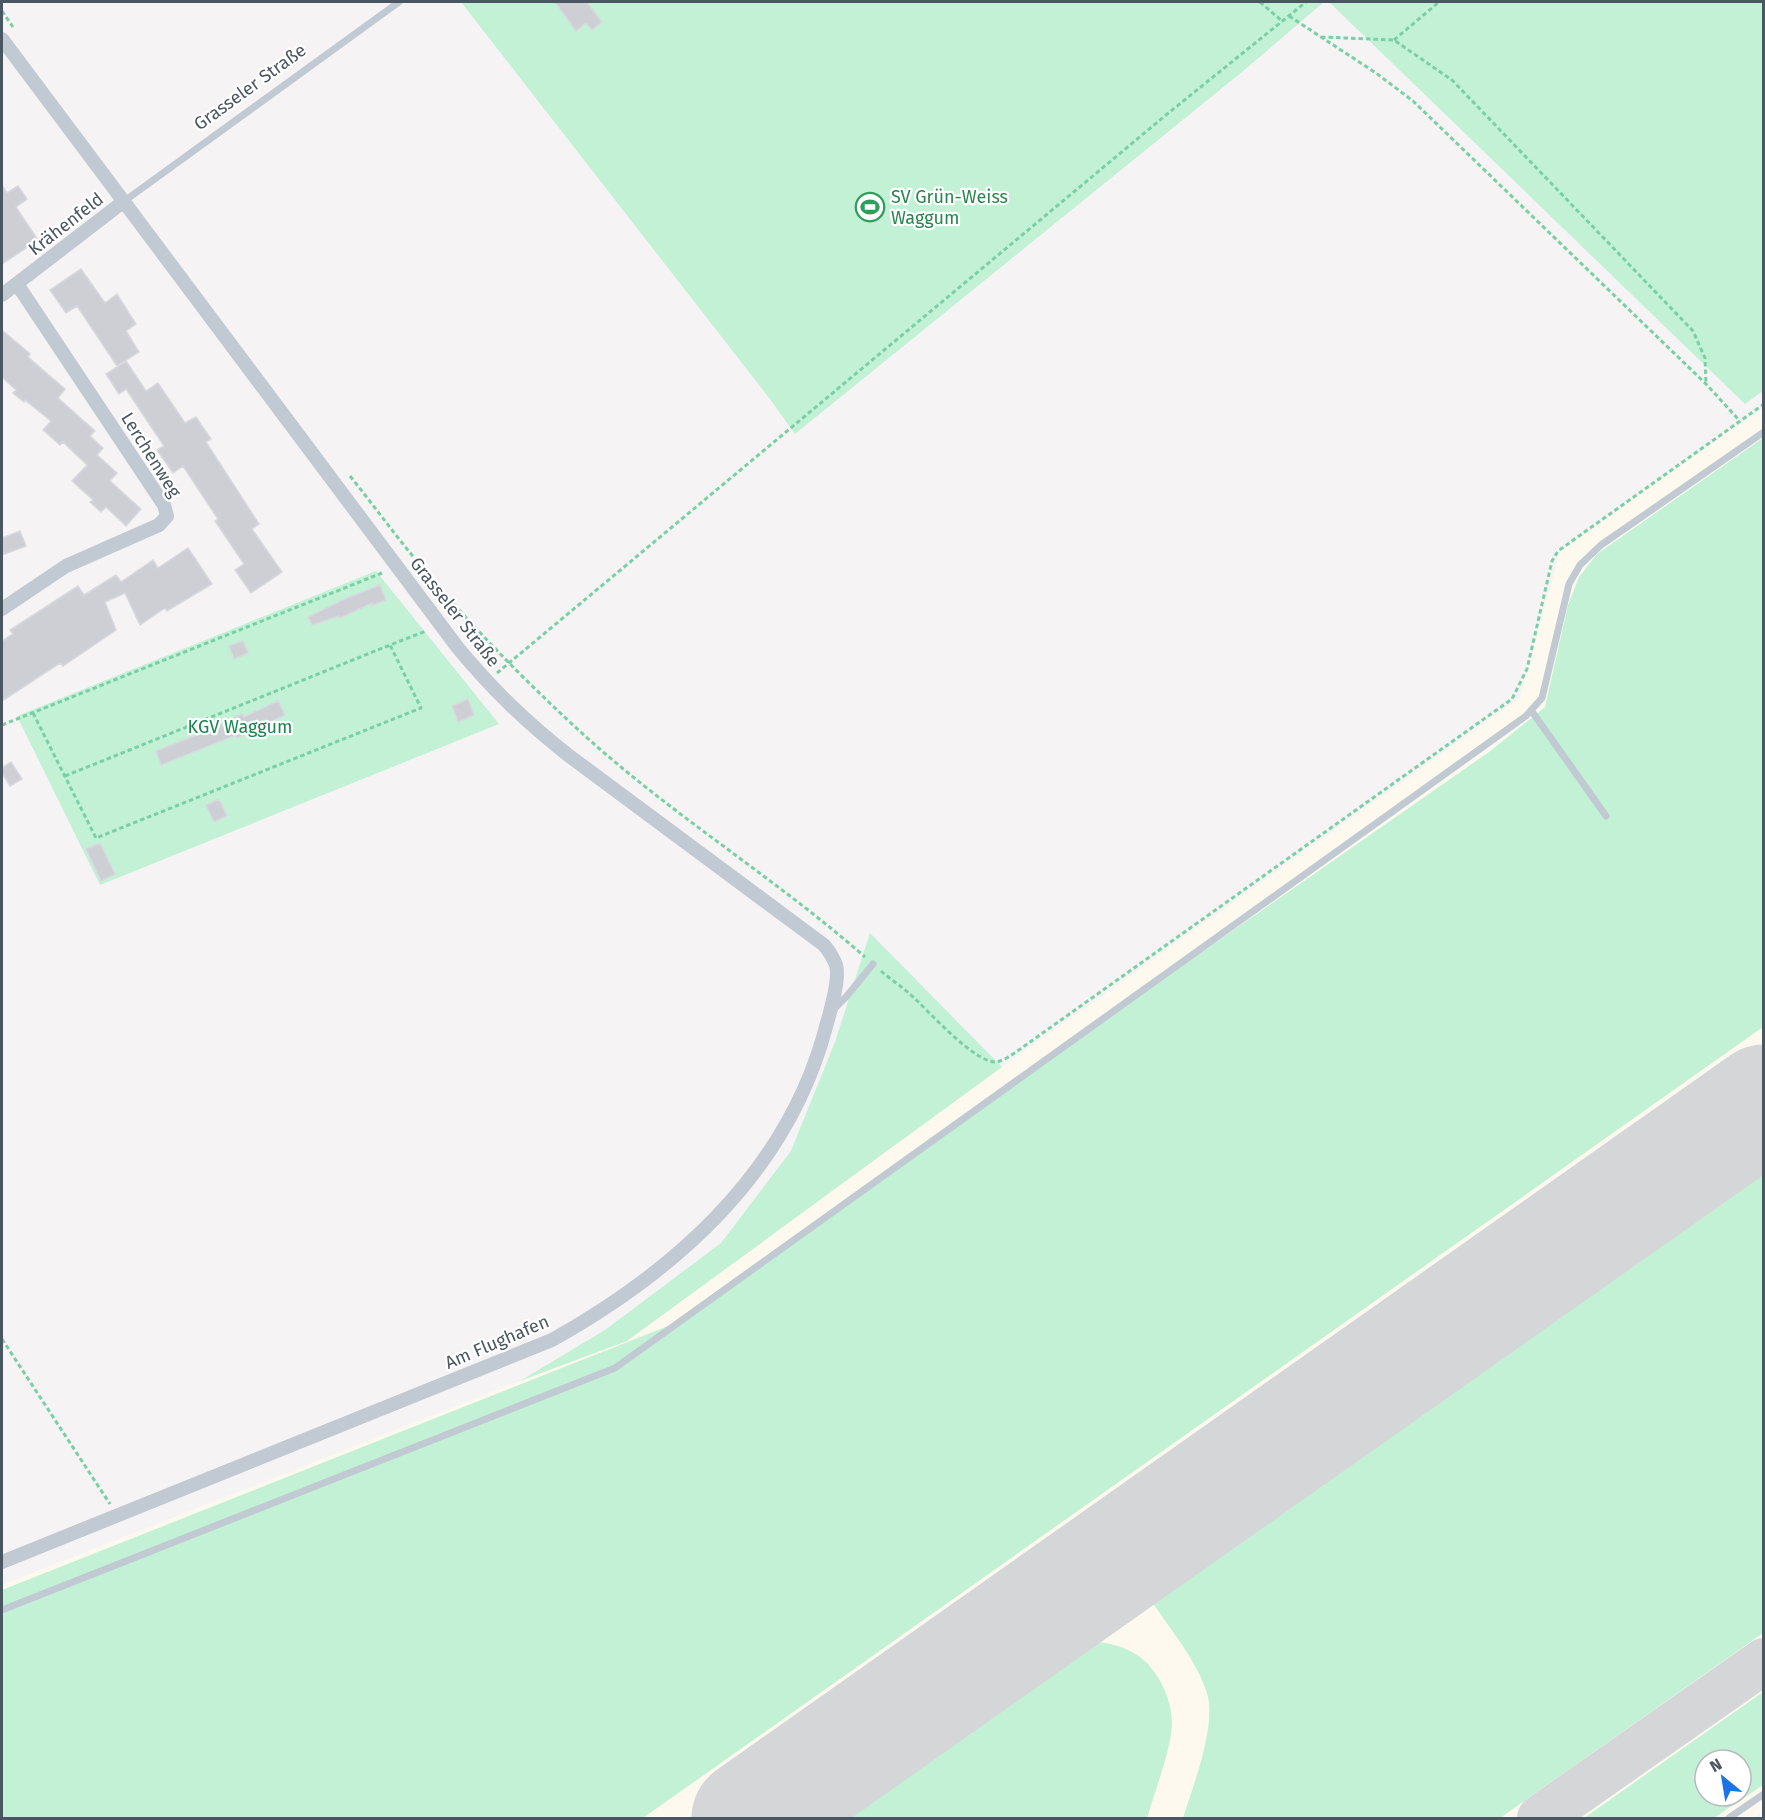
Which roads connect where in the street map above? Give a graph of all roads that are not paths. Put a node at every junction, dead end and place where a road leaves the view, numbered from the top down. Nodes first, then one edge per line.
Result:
1 (399, 2) edge
2 (2, 39) edge
3 (123, 202) junction
4 (17, 284) junction
5 (2, 295) edge
6 (1764, 432) edge
7 (2, 609) edge
8 (1531, 710) junction
9 (1606, 816) dead end
10 (873, 964) road end
11 (836, 966) joint
12 (830, 1013) junction
13 (2, 1562) edge
14 (2, 1610) edge
15 (1764, 1794) edge
16 (1729, 1818) edge

1 - 3 lane, Grasseler Straße
2 - 3 street, Grasseler Straße
3 - 4 street, Krähenfeld
3 - 11 street, Grasseler Straße
4 - 5 street, Krähenfeld
4 - 7 street, Lerchenweg
6 - 8 lane
8 - 9 lane
8 - 14 lane
10 - 12 lane
11 - 12 street, Am Flughafen
12 - 13 street, Am Flughafen
15 - 16 lane

